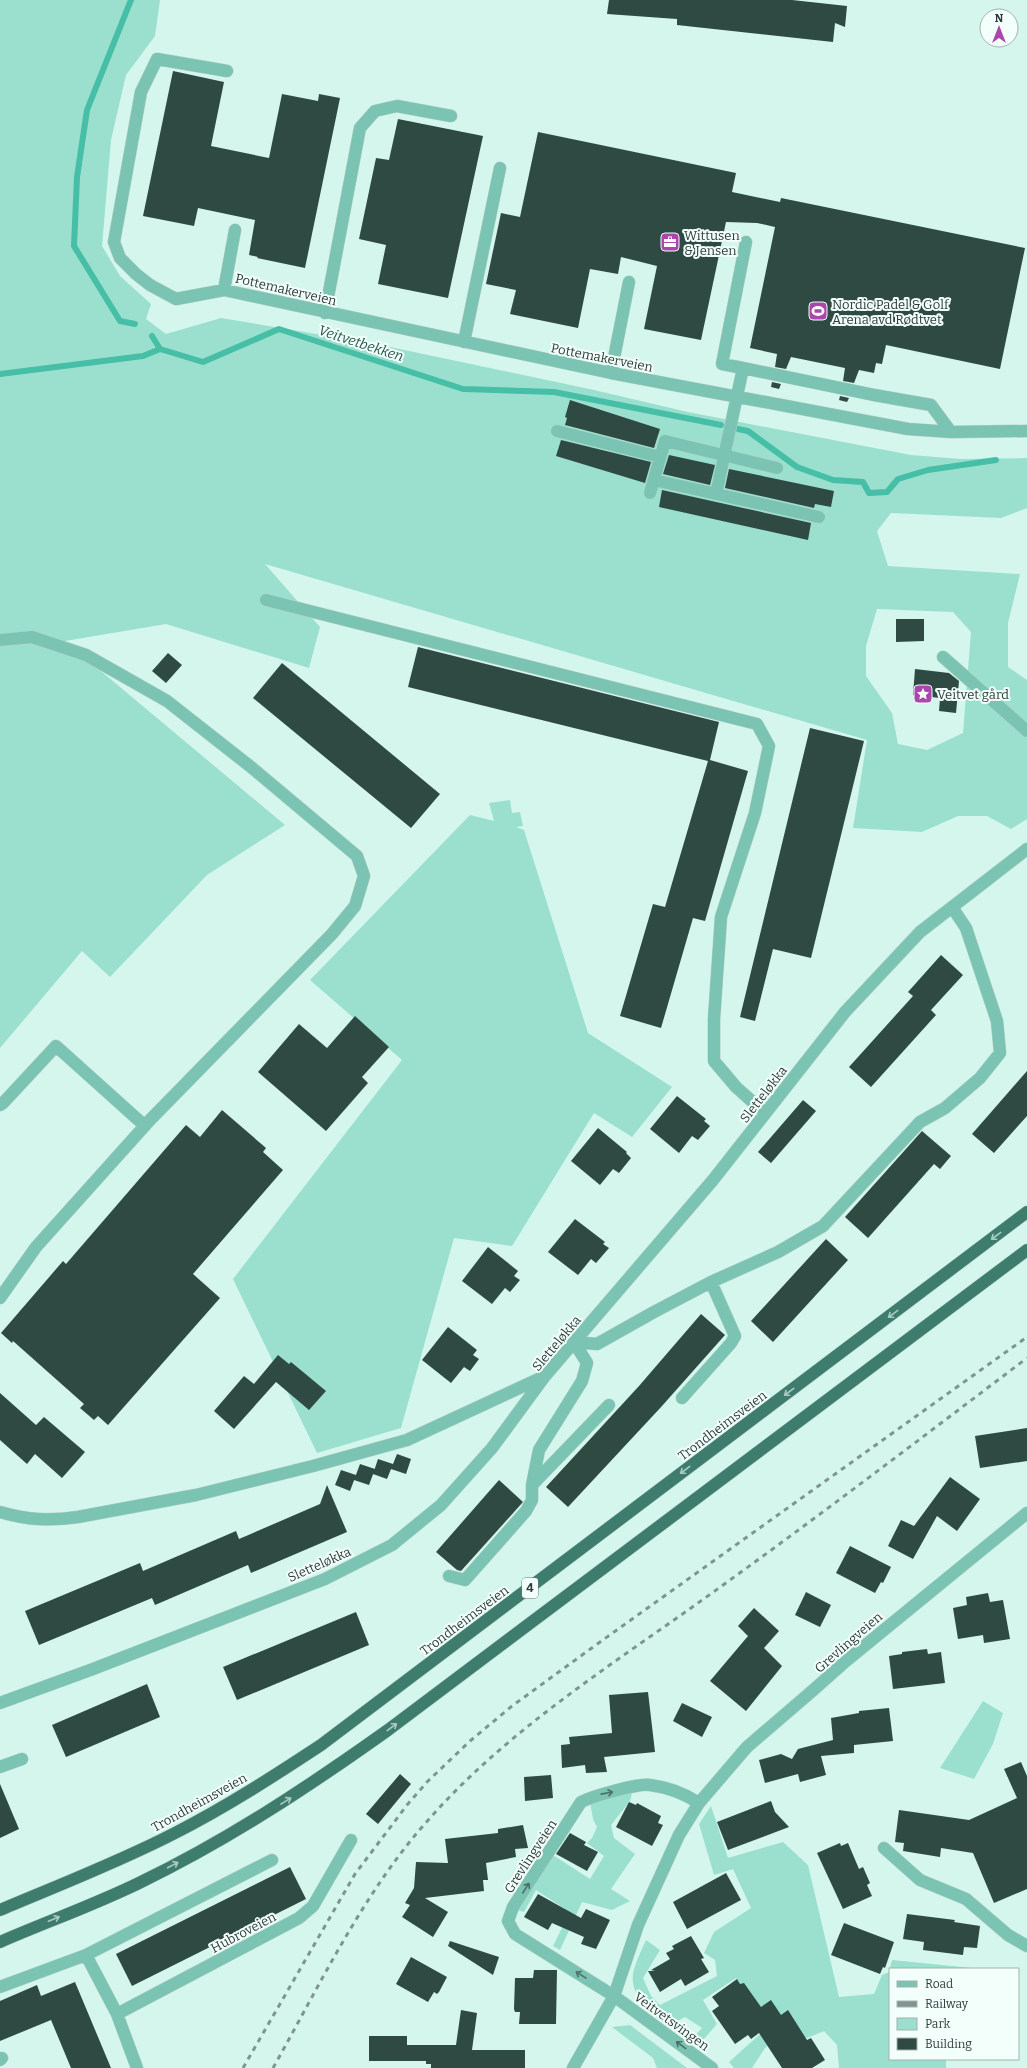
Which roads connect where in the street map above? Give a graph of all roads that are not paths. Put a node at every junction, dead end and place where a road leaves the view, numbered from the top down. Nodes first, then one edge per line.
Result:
1 (227, 71) dead end
2 (451, 116) dead end
3 (500, 168) dead end
4 (235, 230) dead end
5 (746, 242) dead end
6 (629, 282) dead end
7 (224, 290) junction
8 (325, 313) junction
9 (464, 342) junction
10 (743, 368) junction
11 (611, 373) junction
12 (737, 397) junction
13 (557, 430) dead end
14 (1027, 431) edge
15 (952, 432) junction
16 (724, 456) junction
17 (660, 457) junction
18 (777, 468) dead end
19 (654, 480) junction
20 (650, 492) dead end
21 (716, 494) junction
22 (819, 518) dead end
23 (266, 600) dead end
24 (0, 640) edge
25 (943, 657) dead end
26 (1027, 731) edge
27 (1024, 855) edge
28 (952, 907) junction
29 (0, 1105) edge
30 (765, 1113) junction
31 (145, 1126) junction
32 (1027, 1212) edge
33 (1027, 1250) edge
34 (711, 1282) junction
35 (0, 1298) edge
36 (574, 1342) junction
37 (545, 1376) junction
38 (682, 1398) dead end
39 (609, 1406) dead end
40 (532, 1485) junction
41 (0, 1512) edge
42 (1027, 1513) edge
43 (449, 1576) dead end
44 (0, 1703) edge
45 (22, 1759) dead end
46 (0, 1766) edge
47 (699, 1803) junction
48 (351, 1840) dead end
49 (884, 1848) dead end
50 (272, 1860) dead end
51 (0, 1910) edge
52 (0, 1942) edge
53 (1027, 1946) edge
54 (86, 1955) junction
55 (0, 1987) edge
56 (614, 1996) junction
57 (117, 2014) junction
58 (137, 2068) edge
59 (573, 2068) edge
60 (712, 2068) edge

1 - 7 street, Pottemakerveien
2 - 8 street
3 - 9 street
4 - 7 street
5 - 10 street
6 - 11 street
7 - 8 street, Pottemakerveien
8 - 9 street, Pottemakerveien
9 - 11 street, Pottemakerveien
10 - 12 street
10 - 15 street
11 - 12 street, Pottemakerveien
12 - 15 street, Pottemakerveien
12 - 16 street
13 - 17 street
14 - 15 street, Pottemakerveien
16 - 17 street
16 - 18 street
16 - 21 street
17 - 19 street
19 - 20 street
19 - 21 street
21 - 22 street
23 - 30 street
24 - 31 street
25 - 26 street
27 - 28 street, Sletteløkka
28 - 30 street, Sletteløkka
28 - 34 street
29 - 31 street
30 - 36 street, Sletteløkka
31 - 35 street
32 -> 51 highway, Trondheimsveien / 4
52 -> 33 highway, 4
34 - 36 street
34 - 38 street
36 - 37 street, Sletteløkka
36 - 40 street
37 - 41 street
37 - 44 street, Sletteløkka
39 - 40 street
40 - 43 street
42 - 47 street, Grevlingveien
45 - 46 street
47 - 56 street, Grevlingveien
56 -> 47 street, Grevlingveien
48 - 57 street, Hubroveien
49 - 53 street
50 - 54 street
54 - 55 street
54 - 57 street
56 - 59 street, Grevlingveien
60 -> 56 street, Veitvetsvingen
57 - 58 street

